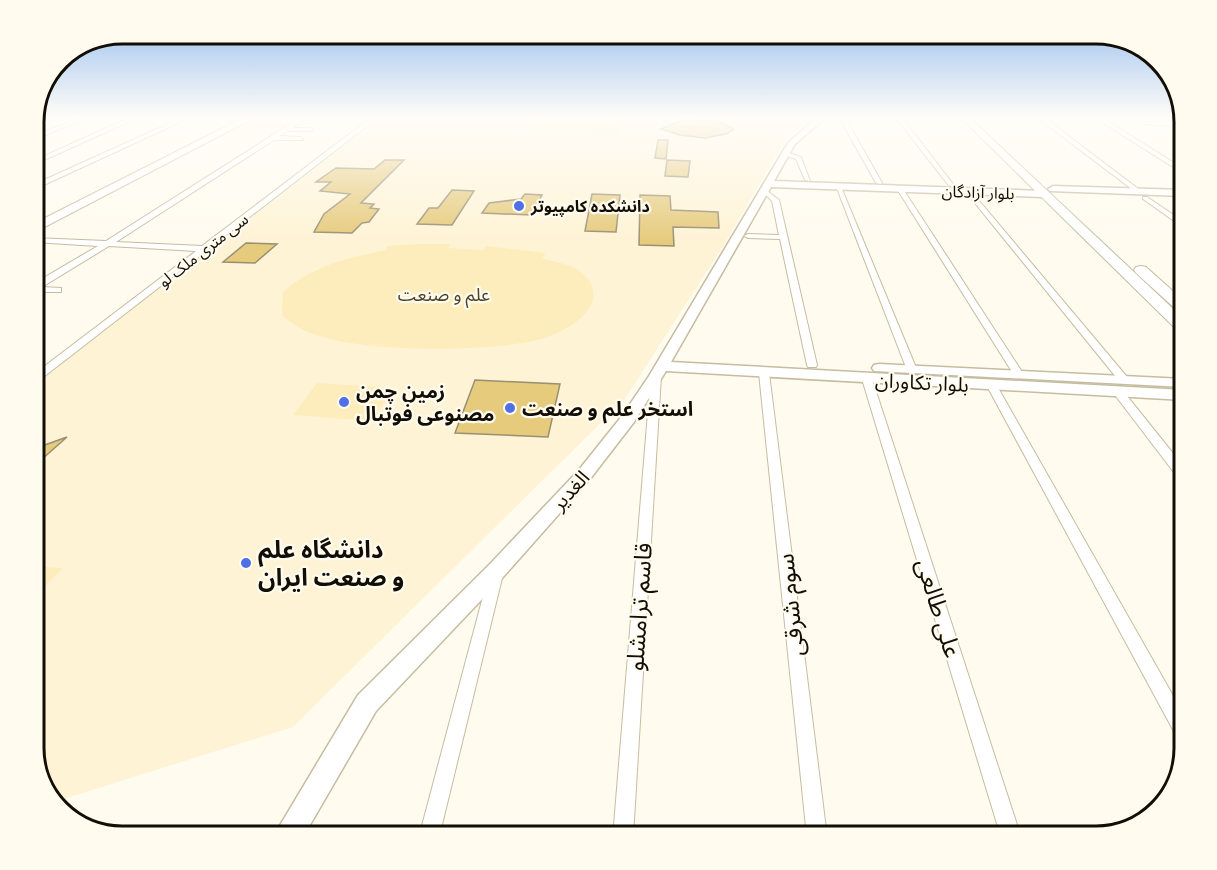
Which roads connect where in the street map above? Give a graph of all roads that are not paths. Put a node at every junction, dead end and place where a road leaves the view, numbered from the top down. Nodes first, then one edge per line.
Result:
1 (95, 160) edge
2 (159, 160) edge
3 (169, 160) edge
4 (239, 160) edge
5 (320, 160) edge
6 (783, 160) edge
7 (800, 160) edge
8 (866, 160) edge
9 (931, 160) edge
10 (1012, 160) edge
11 (1017, 160) edge
12 (1095, 160) edge
13 (808, 180) junction
14 (44, 183) edge
15 (879, 183) junction
16 (769, 185) junction
17 (951, 185) junction
18 (838, 187) junction
19 (900, 189) junction
20 (968, 191) junction
21 (1048, 191) junction
22 (1174, 193) edge
23 (1142, 195) junction
24 (1174, 198) edge
25 (44, 217) edge
26 (1174, 219) edge
27 (44, 223) edge
28 (748, 236) dead end
29 (784, 237) junction
30 (44, 241) edge
31 (107, 244) junction
32 (204, 249) junction
33 (44, 281) edge
34 (44, 289) edge
35 (58, 290) dead end
36 (1174, 300) edge
37 (1174, 318) edge
38 (812, 365) junction
39 (661, 366) junction
40 (912, 370) junction
41 (44, 372) edge
42 (764, 373) junction
43 (1019, 375) junction
44 (867, 379) junction
45 (1174, 383) edge
46 (992, 386) junction
47 (1122, 386) junction
48 (1174, 394) edge
49 (1174, 461) edge
50 (497, 570) junction
51 (1174, 715) edge
52 (294, 826) edge
53 (432, 826) edge
54 (624, 826) edge
55 (816, 826) edge
56 (1008, 826) edge

1 - 14 street
2 - 25 main road
3 - 27 main road
4 - 31 street
5 - 32 street, سی متری ملک لو
6 - 16 main road, الغدیر
7 - 13 street
8 - 15 street
9 - 17 street
10 - 21 main road
11 - 21 main road
12 - 23 street
13 - 15 main road, بلوار آزادگان
13 - 16 main road, بلوار آزادگان
15 - 17 main road, بلوار آزادگان
16 - 18 main road, بلوار آزادگان
16 - 29 street
16 - 39 main road, الغدیر
17 - 21 main road, بلوار آزادگان
18 - 19 main road, بلوار آزادگان
18 - 40 street
19 - 20 main road, بلوار آزادگان
19 - 43 street
20 - 21 main road, بلوار آزادگان
20 - 47 street
21 - 23 main road, بلوار آزادگان
21 - 36 main road
21 - 37 main road
22 - 23 main road, بلوار آزادگان
23 - 24 main road, بلوار آزادگان
23 - 26 street
28 - 29 street
29 - 38 street
30 - 31 street
31 - 32 street
31 - 33 street
32 - 41 street, سی متری ملک لو
34 - 35 street
38 - 39 main road, بلوار تکاوران
38 - 40 main road, بلوار تکاوران
39 - 42 main road, بلوار تکاوران
39 - 50 main road, الغدیر
39 - 54 street, قاسم ترامشلو
40 - 43 main road, بلوار تکاوران
42 - 44 main road, بلوار تکاوران
42 - 55 street, سوم شرقی
43 - 47 main road, بلوار تکاوران
44 - 46 main road, بلوار تکاوران
44 - 56 street, علی طالعی
45 - 47 main road, بلوار تکاوران
46 - 47 main road, بلوار تکاوران
46 - 51 street
47 - 48 main road, بلوار تکاوران
47 - 49 street
50 - 52 main road, الغدیر
50 - 53 street

